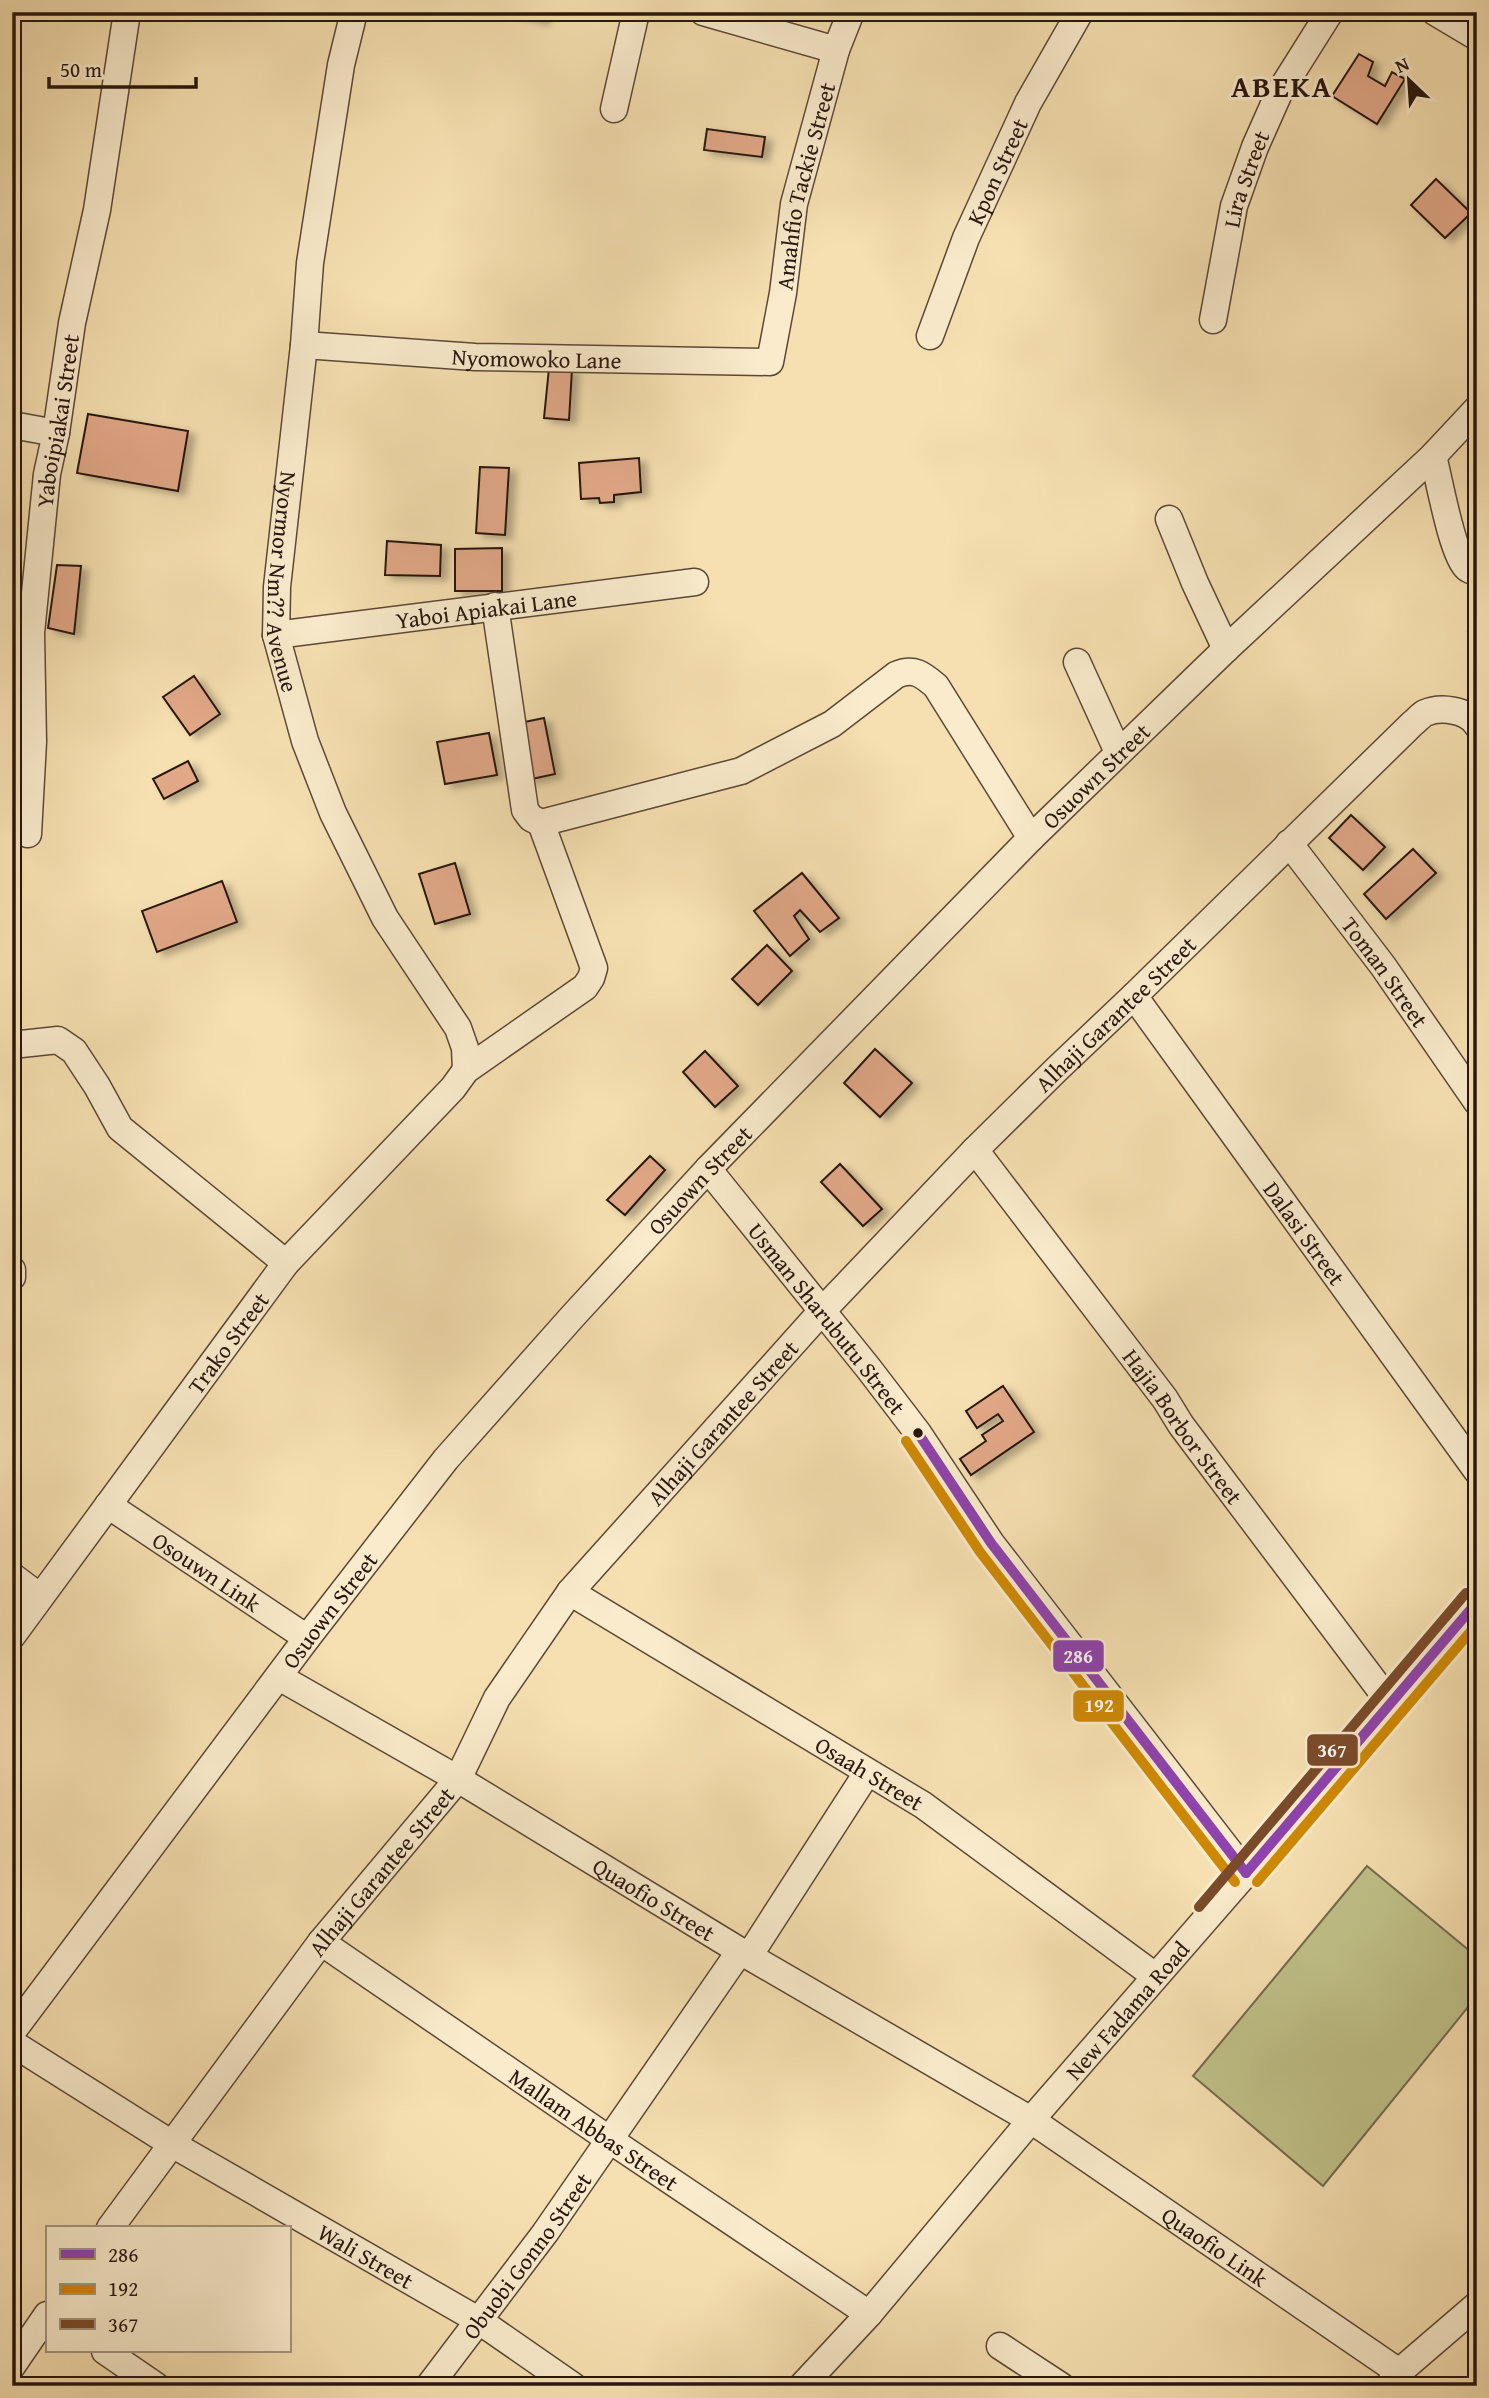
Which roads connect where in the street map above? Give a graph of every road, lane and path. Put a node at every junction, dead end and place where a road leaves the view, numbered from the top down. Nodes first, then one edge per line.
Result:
1 (127, 12) edge
2 (354, 12) edge
3 (636, 12) edge
4 (703, 12) edge
5 (851, 12) edge
6 (1080, 12) edge
7 (1330, 12) edge
8 (1434, 12) edge
9 (1477, 37) edge
10 (836, 50) junction
11 (614, 109) dead end
12 (1213, 320) dead end
13 (930, 336) dead end
14 (304, 345) junction
15 (770, 362) joint
16 (1477, 409) edge
17 (12, 425) edge
18 (56, 433) junction
19 (1433, 456) junction
20 (1169, 519) dead end
21 (1477, 572) edge
22 (695, 582) dead end
23 (495, 606) junction
24 (276, 635) junction
25 (1226, 649) junction
26 (1077, 662) dead end
27 (1477, 724) edge
28 (1118, 752) junction
29 (541, 823) junction
30 (28, 834) dead end
31 (1031, 838) junction
32 (1289, 843) junction
33 (1134, 996) junction
34 (12, 1045) edge
35 (466, 1070) junction
36 (1477, 1102) edge
37 (975, 1150) junction
38 (708, 1169) junction
39 (286, 1263) junction
40 (12, 1270) edge
41 (12, 1277) edge
42 (822, 1311) junction
43 (1477, 1471) edge
44 (108, 1505) junction
45 (12, 1576) edge
46 (570, 1592) junction
47 (40, 1597) junction
48 (1477, 1602) edge
49 (12, 1636) edge
50 (307, 1638) junction
51 (279, 1677) junction
52 (1391, 1704) junction
53 (867, 1773) junction
54 (458, 1779) junction
55 (1246, 1873) junction
56 (321, 1941) junction
57 (744, 1953) junction
58 (1155, 1976) junction
59 (12, 2032) edge
60 (12, 2043) edge
61 (1031, 2120) junction
62 (610, 2140) junction
63 (172, 2144) junction
64 (111, 2226) edge
65 (1477, 2305) edge
66 (869, 2314) junction
67 (46, 2316) edge
68 (478, 2320) junction
69 (1000, 2346) dead end
70 (106, 2352) edge
71 (12, 2366) edge
72 (1393, 2379) edge
73 (156, 2386) edge
74 (429, 2386) edge
75 (573, 2386) edge
76 (802, 2386) edge
77 (1061, 2386) edge

1 - 18 street, Yaboipiakai Street
2 - 14 street, Nyormor Nm?? Avenue
3 - 11 street
4 - 10 street
5 - 10 street, Amahfio Tackie Street
6 - 13 street, Kpon Street
7 - 12 street, Lira Street
8 - 9 street
10 - 15 street, Amahfio Tackie Street
14 - 15 street, Nyomowoko Lane
14 - 24 street, Nyormor Nm?? Avenue
16 - 19 street, Osuown Street
17 - 18 street
18 - 30 street, Yaboipiakai Street
19 - 21 street
19 - 25 street, Osuown Street
20 - 25 street
22 - 23 street, Yaboi Apiakai Lane
23 - 24 street, Yaboi Apiakai Lane
23 - 29 street
24 - 35 street, Nyormor Nm?? Avenue
25 - 28 street, Osuown Street
26 - 28 street
27 - 32 street, Alhaji Garantee Street
28 - 31 street, Osuown Street
29 - 31 street
29 - 35 street, Trako Street
31 - 38 street, Osuown Street
32 - 33 street, Alhaji Garantee Street
32 - 36 street, Toman Street
33 - 37 street, Alhaji Garantee Street
33 - 43 street, Dalasi Street
34 - 39 street
35 - 39 street, Trako Street
37 - 42 street, Alhaji Garantee Street
37 - 52 street, Hajia Borbor Street
38 - 42 street, Usman Sharubutu Street
38 - 50 street, Osuown Street
39 - 44 street, Trako Street
40 - 41 street
42 - 46 street, Alhaji Garantee Street
42 - 55 street, Usman Sharubutu Street
44 - 47 street, Trako Street
44 - 50 street, Osouwn Link
45 - 47 street
46 - 53 street, Osaah Street
46 - 54 street, Alhaji Garantee Street
47 - 49 street, Trako Street
48 - 52 street, New Fadama Road
50 - 51 street, Osuown Street
51 - 54 street, Quaofio Street
51 - 59 street, Osuown Street
52 - 55 street, New Fadama Road
53 - 57 street, Obuobi Gonno Street
53 - 58 street, Osaah Street
54 - 56 street, Alhaji Garantee Street
54 - 57 street, Quaofio Street
55 - 58 street, New Fadama Road
56 - 62 street, Mallam Abbas Street
56 - 63 street, Alhaji Garantee Street
57 - 61 street, Quaofio Street
57 - 62 street, Obuobi Gonno Street
58 - 61 street, New Fadama Road
60 - 63 street, Wali Street
61 - 66 street, New Fadama Road
61 - 72 street, Quaofio Link
62 - 66 street, Mallam Abbas Street
62 - 68 street, Obuobi Gonno Street
63 - 64 street, Alhaji Garantee Street
63 - 68 street, Wali Street
65 - 72 street
66 - 76 street, New Fadama Road
67 - 71 street
68 - 74 street, Obuobi Gonno Street
68 - 75 street, Wali Street
69 - 77 street
70 - 73 street

